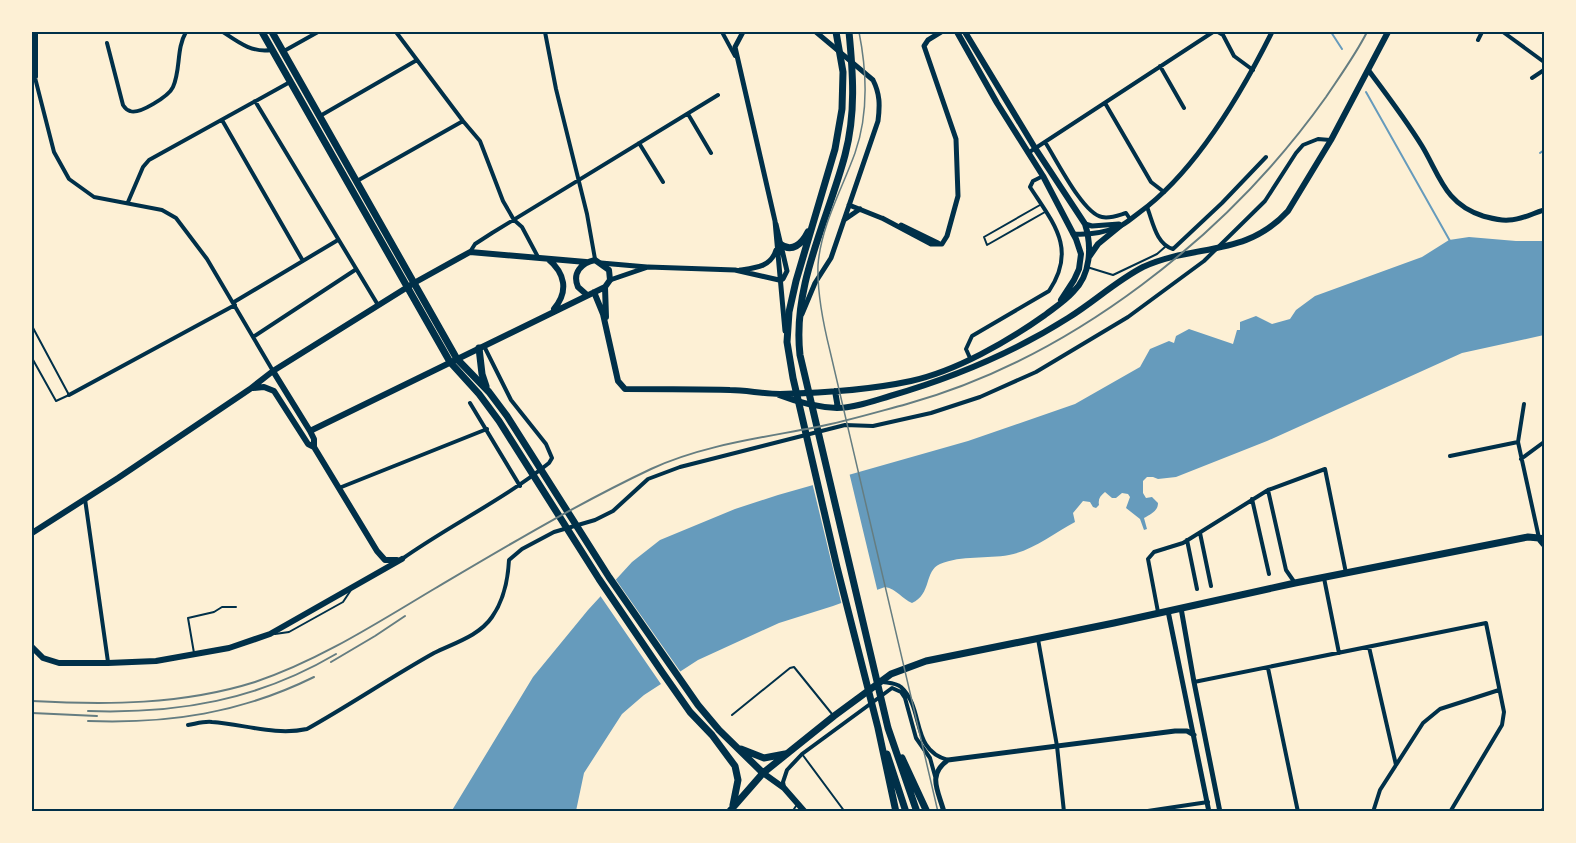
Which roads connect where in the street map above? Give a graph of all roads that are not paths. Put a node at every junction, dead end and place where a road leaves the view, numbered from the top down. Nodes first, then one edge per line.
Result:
1 (36, 32) edge
2 (186, 32) edge
3 (223, 32) edge
4 (262, 32) edge
5 (272, 32) edge
6 (318, 32) edge
7 (396, 32) edge
8 (545, 32) edge
9 (722, 32) edge
10 (729, 32) edge
11 (737, 32) edge
12 (743, 32) edge
13 (816, 32) edge
14 (836, 32) edge
15 (849, 32) edge
16 (941, 32) edge
17 (957, 32) edge
18 (965, 32) edge
19 (1213, 32) edge
20 (1218, 32) edge
21 (1272, 32) edge
22 (1388, 32) edge
23 (1482, 32) edge
24 (1503, 32) edge
25 (32, 38) edge
26 (1478, 40) dead end
27 (106, 43) dead end
28 (283, 52) junction
29 (273, 53) junction
30 (417, 60) junction
31 (1545, 62) edge
32 (740, 64) junction
33 (32, 66) edge
34 (1160, 66) junction
35 (1253, 70) junction
36 (1545, 70) edge
37 (1369, 71) junction
38 (1532, 78) dead end
39 (36, 81) junction
40 (290, 82) junction
41 (718, 95) dead end
42 (255, 102) junction
43 (1105, 103) junction
44 (1184, 108) dead end
45 (688, 114) junction
46 (320, 116) junction
47 (222, 120) junction
48 (463, 121) junction
49 (1331, 140) junction
50 (1045, 142) junction
51 (639, 144) junction
52 (1035, 148) junction
53 (711, 153) dead end
54 (1028, 153) junction
55 (1266, 157) dead end
56 (1043, 176) junction
57 (578, 180) junction
58 (357, 181) junction
59 (663, 182) dead end
60 (823, 190) junction
61 (1062, 190) junction
62 (1165, 192) junction
63 (128, 202) junction
64 (849, 204) junction
65 (1041, 204) junction
66 (1147, 207) junction
67 (860, 209) junction
68 (1545, 210) edge
69 (1045, 212) junction
70 (1064, 219) junction
71 (514, 220) junction
72 (844, 220) junction
73 (1125, 223) junction
74 (1085, 224) junction
75 (1073, 234) junction
76 (1089, 235) junction
77 (338, 240) junction
78 (778, 243) junction
79 (1165, 247) junction
80 (470, 252) junction
81 (1089, 257) junction
82 (539, 258) junction
83 (547, 258) junction
84 (303, 261) junction
85 (586, 262) junction
86 (598, 262) junction
87 (648, 267) junction
88 (1087, 267) junction
89 (356, 270) junction
90 (735, 270) junction
91 (767, 278) junction
92 (610, 280) junction
93 (780, 280) junction
94 (411, 285) junction
95 (605, 287) junction
96 (590, 293) junction
97 (781, 293) junction
98 (234, 304) junction
99 (378, 306) junction
100 (1057, 306) junction
101 (552, 312) junction
102 (800, 318) junction
103 (32, 326) edge
104 (608, 332) junction
105 (253, 337) junction
106 (786, 342) junction
107 (481, 347) junction
108 (32, 358) edge
109 (970, 358) junction
110 (453, 361) junction
111 (273, 371) junction
112 (250, 389) junction
113 (835, 391) junction
114 (489, 392) junction
115 (777, 394) junction
116 (69, 395) junction
117 (470, 403) dead end
118 (1524, 404) dead end
119 (838, 408) junction
120 (487, 429) junction
121 (310, 431) junction
122 (1518, 442) junction
123 (1545, 442) edge
124 (314, 447) junction
125 (1450, 456) dead end
126 (1521, 459) junction
127 (520, 486) junction
128 (339, 488) junction
129 (1268, 489) junction
130 (86, 499) junction
131 (1252, 499) junction
132 (32, 532) edge
133 (1200, 533) junction
134 (1542, 537) edge
135 (1187, 540) junction
136 (1545, 544) edge
137 (377, 551) junction
138 (402, 559) junction
139 (1345, 572) junction
140 (1269, 574) dead end
141 (374, 576) junction
142 (1324, 578) junction
143 (1295, 583) junction
144 (1211, 586) dead end
145 (1197, 589) dead end
146 (236, 607) dead end
147 (1181, 608) junction
148 (1168, 611) junction
149 (1158, 613) junction
150 (1038, 638) junction
151 (32, 647) edge
152 (1369, 647) junction
153 (1339, 653) junction
154 (194, 655) junction
155 (108, 663) junction
156 (1268, 668) junction
157 (882, 681) junction
158 (1194, 682) junction
159 (1499, 690) junction
160 (732, 715) dead end
161 (834, 716) junction
162 (188, 725) dead end
163 (878, 728) junction
164 (888, 728) junction
165 (1194, 735) junction
166 (732, 742) junction
167 (1057, 746) junction
168 (790, 752) junction
169 (802, 754) junction
170 (948, 760) junction
171 (1396, 765) junction
172 (763, 773) junction
173 (934, 776) junction
174 (784, 788) junction
175 (1208, 802) junction
176 (798, 803) junction
177 (731, 808) edge
178 (792, 812) edge
179 (805, 812) edge
180 (845, 812) edge
181 (896, 812) edge
182 (906, 812) edge
183 (917, 812) edge
184 (927, 812) edge
185 (944, 812) edge
186 (1064, 812) edge
187 (1141, 812) edge
188 (1209, 812) edge
189 (1220, 812) edge
190 (1298, 812) edge
191 (1373, 812) edge
192 (1450, 812) edge

1 - 25 street
1 - 39 street
2 - 27 street
3 - 29 street
4 - 29 highway
5 - 28 highway
6 - 28 street
7 - 30 street
8 - 57 street
9 - 32 street
10 - 11 street
12 - 32 street
13 - 64 street
14 - 60 highway
15 - 102 highway
16 - 67 street
17 - 54 main road
18 - 52 main road
19 - 34 street
20 - 35 street
21 - 35 street
22 - 37 main road
23 - 26 street
24 - 31 street
28 - 29 street
28 - 46 highway
29 - 40 highway
30 - 46 street
30 - 48 street
32 - 78 street
33 - 39 street
34 - 43 street
34 - 44 street
35 - 62 street
36 - 38 street
37 - 49 main road
37 - 68 street
39 - 63 street
40 - 42 street
40 - 94 highway
41 - 45 street
42 - 47 street
42 - 77 street
43 - 50 street
43 - 62 street
45 - 51 street
45 - 53 street
46 - 58 highway
47 - 63 street
47 - 84 street
48 - 58 street
48 - 71 street
49 - 119 main road
49 - 162 street
50 - 52 street
50 - 73 street
51 - 57 street
51 - 59 street
52 - 54 street
52 - 61 main road
54 - 56 main road
55 - 79 street
56 - 65 street
56 - 70 main road
57 - 71 street
57 - 86 street
58 - 94 highway
60 - 78 highway
60 - 106 highway
61 - 70 main road
61 - 74 main road
62 - 66 street
63 - 98 street
64 - 67 street
64 - 72 street
65 - 69 street
65 - 69 lane
66 - 73 street
66 - 79 street
67 - 72 street
69 - 109 street
70 - 75 main road
71 - 80 street
71 - 82 street
72 - 102 street
73 - 74 street
73 - 76 street
73 - 81 main road
74 - 76 main road
75 - 76 street
75 - 100 main road
76 - 81 main road
77 - 84 street
77 - 89 street
78 - 90 street
78 - 93 street
79 - 88 lane
80 - 82 main road
80 - 94 main road
81 - 88 main road
82 - 83 main road
83 - 85 main road
83 - 101 main road
84 - 98 street
85 - 86 main road
85 - 96 main road
86 - 87 street
86 - 92 main road
87 - 90 street
87 - 92 street
88 - 100 main road
89 - 99 street
89 - 105 street
90 - 91 street
91 - 93 street
91 - 97 street
92 - 95 main road
93 - 97 street
94 - 99 main road
94 - 110 highway
95 - 96 main road
95 - 104 main road
96 - 101 main road
96 - 104 main road
97 - 106 street
98 - 105 street
98 - 116 street
99 - 111 main road
100 - 109 main road
101 - 107 main road
102 - 164 highway
103 - 116 lane
104 - 115 main road
105 - 111 street
106 - 163 highway
107 - 110 main road
107 - 114 highway
107 - 127 street
108 - 116 lane
109 - 113 main road
110 - 114 highway
110 - 121 main road
110 - 177 highway
111 - 112 main road
111 - 121 main road
112 - 124 main road
112 - 130 main road
113 - 115 main road
113 - 119 main road
114 - 166 highway
115 - 119 main road
117 - 120 street
118 - 122 street
120 - 127 street
120 - 128 street
121 - 124 main road
122 - 125 street
122 - 126 street
123 - 126 street
124 - 128 main road
126 - 134 street
127 - 138 street
128 - 137 main road
129 - 131 street
129 - 139 street
129 - 143 street
130 - 132 main road
130 - 155 street
131 - 133 street
131 - 140 street
133 - 135 street
133 - 144 street
134 - 136 highway
134 - 139 highway
135 - 145 street
135 - 149 street
137 - 138 main road
137 - 141 main road
138 - 141 main road
139 - 142 highway
141 - 154 main road
142 - 143 highway
142 - 153 street
143 - 147 highway
146 - 154 lane
147 - 148 highway
147 - 158 street
148 - 149 highway
148 - 165 street
149 - 150 highway
150 - 157 highway
150 - 167 street
151 - 155 main road
152 - 153 street
152 - 159 street
152 - 171 street
153 - 156 street
154 - 155 main road
156 - 158 street
156 - 190 street
157 - 161 highway
157 - 170 street
158 - 189 street
159 - 171 street
159 - 192 street
160 - 161 lane
161 - 168 highway
163 - 181 highway
163 - 182 highway
164 - 183 highway
164 - 184 highway
165 - 167 street
165 - 175 street
166 - 168 highway
166 - 172 highway
167 - 170 street
167 - 186 street
168 - 172 highway
169 - 173 street
169 - 174 street
169 - 180 lane
170 - 173 street
171 - 191 street
172 - 174 main road
172 - 177 highway
173 - 185 street
174 - 176 main road
175 - 187 street
175 - 188 street
176 - 178 lane
176 - 179 main road

